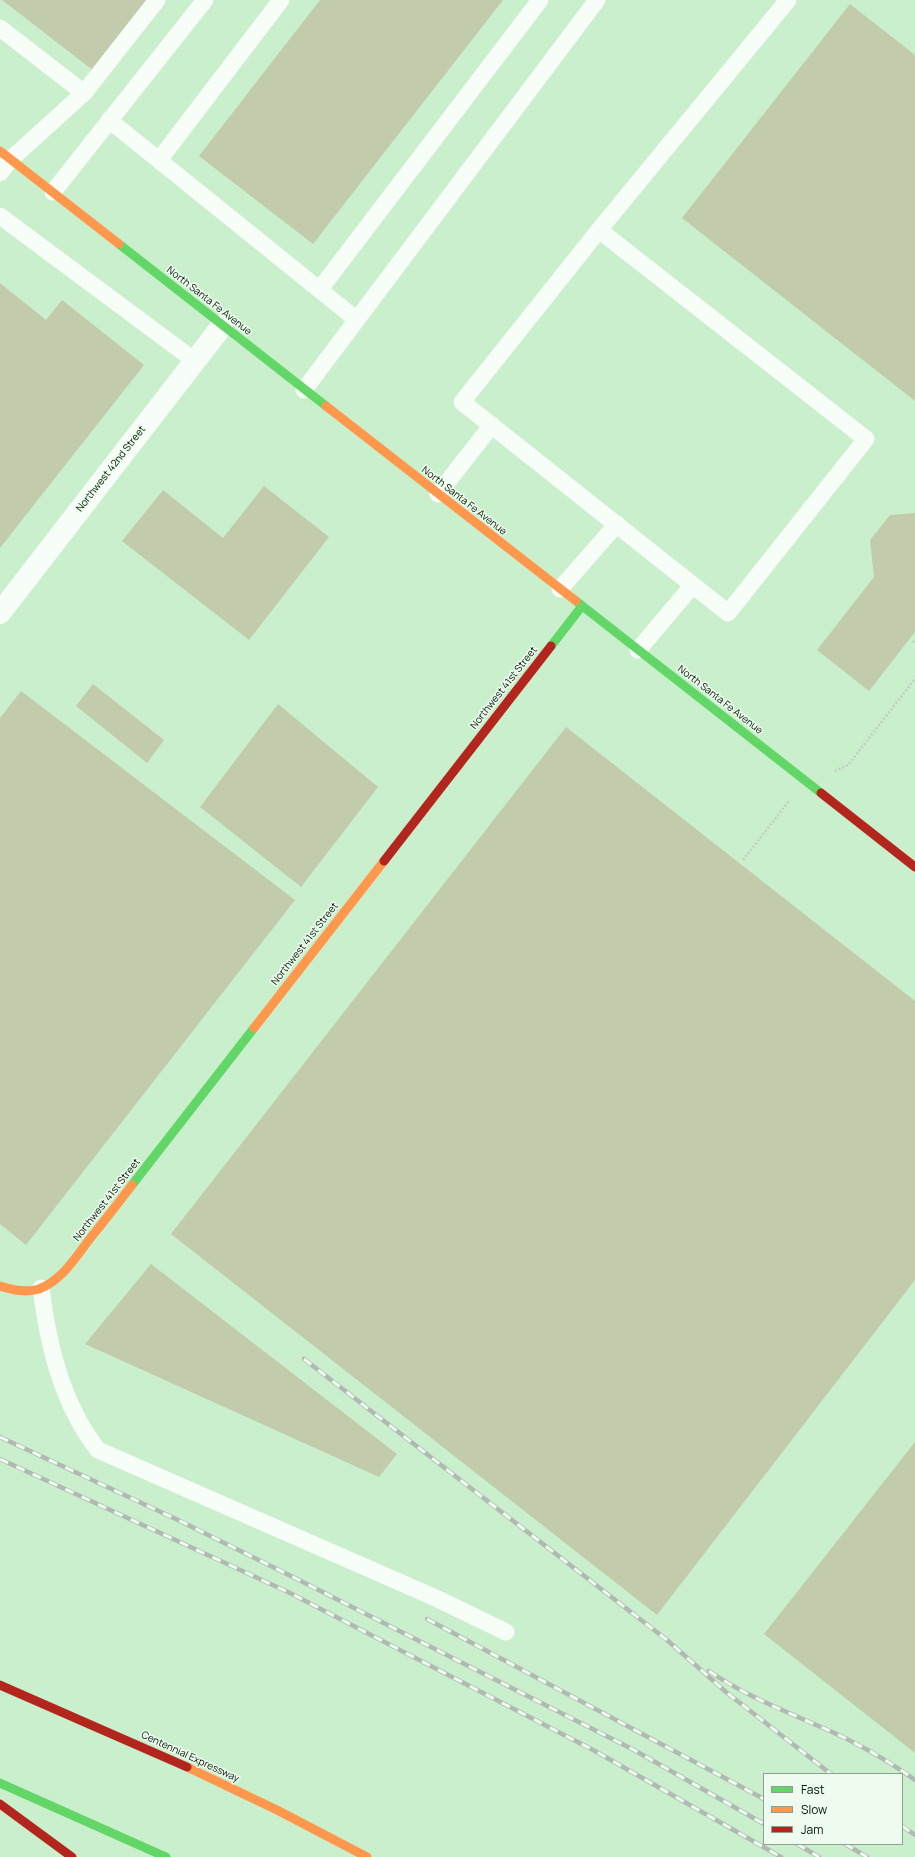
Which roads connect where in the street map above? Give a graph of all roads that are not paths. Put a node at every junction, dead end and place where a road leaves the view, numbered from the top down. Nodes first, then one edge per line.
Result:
1 (157, 0) edge
2 (205, 0) edge
3 (281, 0) edge
4 (540, 0) edge
5 (597, 0) edge
6 (788, 0) edge
7 (0, 28) edge
8 (84, 93) junction
9 (109, 120) junction
10 (5, 156) edge
11 (159, 160) junction
12 (0, 173) edge
13 (53, 192) junction
14 (0, 216) edge
15 (599, 230) junction
16 (320, 289) junction
17 (357, 320) junction
18 (222, 326) junction
19 (195, 361) junction
20 (304, 390) junction
21 (492, 426) junction
22 (438, 494) junction
23 (617, 524) junction
24 (693, 584) junction
25 (560, 589) junction
26 (582, 606) junction
27 (0, 612) edge
28 (638, 650) junction
29 (915, 867) edge
30 (0, 1286) edge
31 (41, 1288) junction
32 (506, 1632) dead end
33 (0, 1685) edge
34 (0, 1783) edge
35 (0, 1804) edge
36 (72, 1857) edge
37 (166, 1857) edge
38 (367, 1857) edge

1 - 8 lane
2 - 9 lane
3 - 11 lane
4 - 16 lane
5 - 17 lane
6 - 15 lane
7 - 8 lane
8 - 10 lane
9 - 11 lane
9 - 13 lane
10 - 12 lane
10 - 13 main road, North Santa Fe Avenue
11 - 16 lane
13 - 18 main road, North Santa Fe Avenue
14 - 19 lane
15 - 21 lane
15 - 24 lane
16 - 17 lane
17 - 20 lane
18 - 19 street, Northwest 42nd Street
18 - 20 main road, North Santa Fe Avenue
19 - 27 street, Northwest 42nd Street
20 - 22 main road, North Santa Fe Avenue
21 - 22 lane
21 - 23 lane
22 - 25 main road, North Santa Fe Avenue
23 - 24 lane
23 - 25 lane
24 - 28 lane
25 - 26 main road, North Santa Fe Avenue
26 - 28 main road, North Santa Fe Avenue
26 - 31 main road, Northwest 41st Street
28 - 29 main road, North Santa Fe Avenue
30 - 31 main road, Northwest 41st Street
31 - 32 lane
33 - 38 main road, Centennial Expressway
34 - 37 main road
35 - 36 main road

